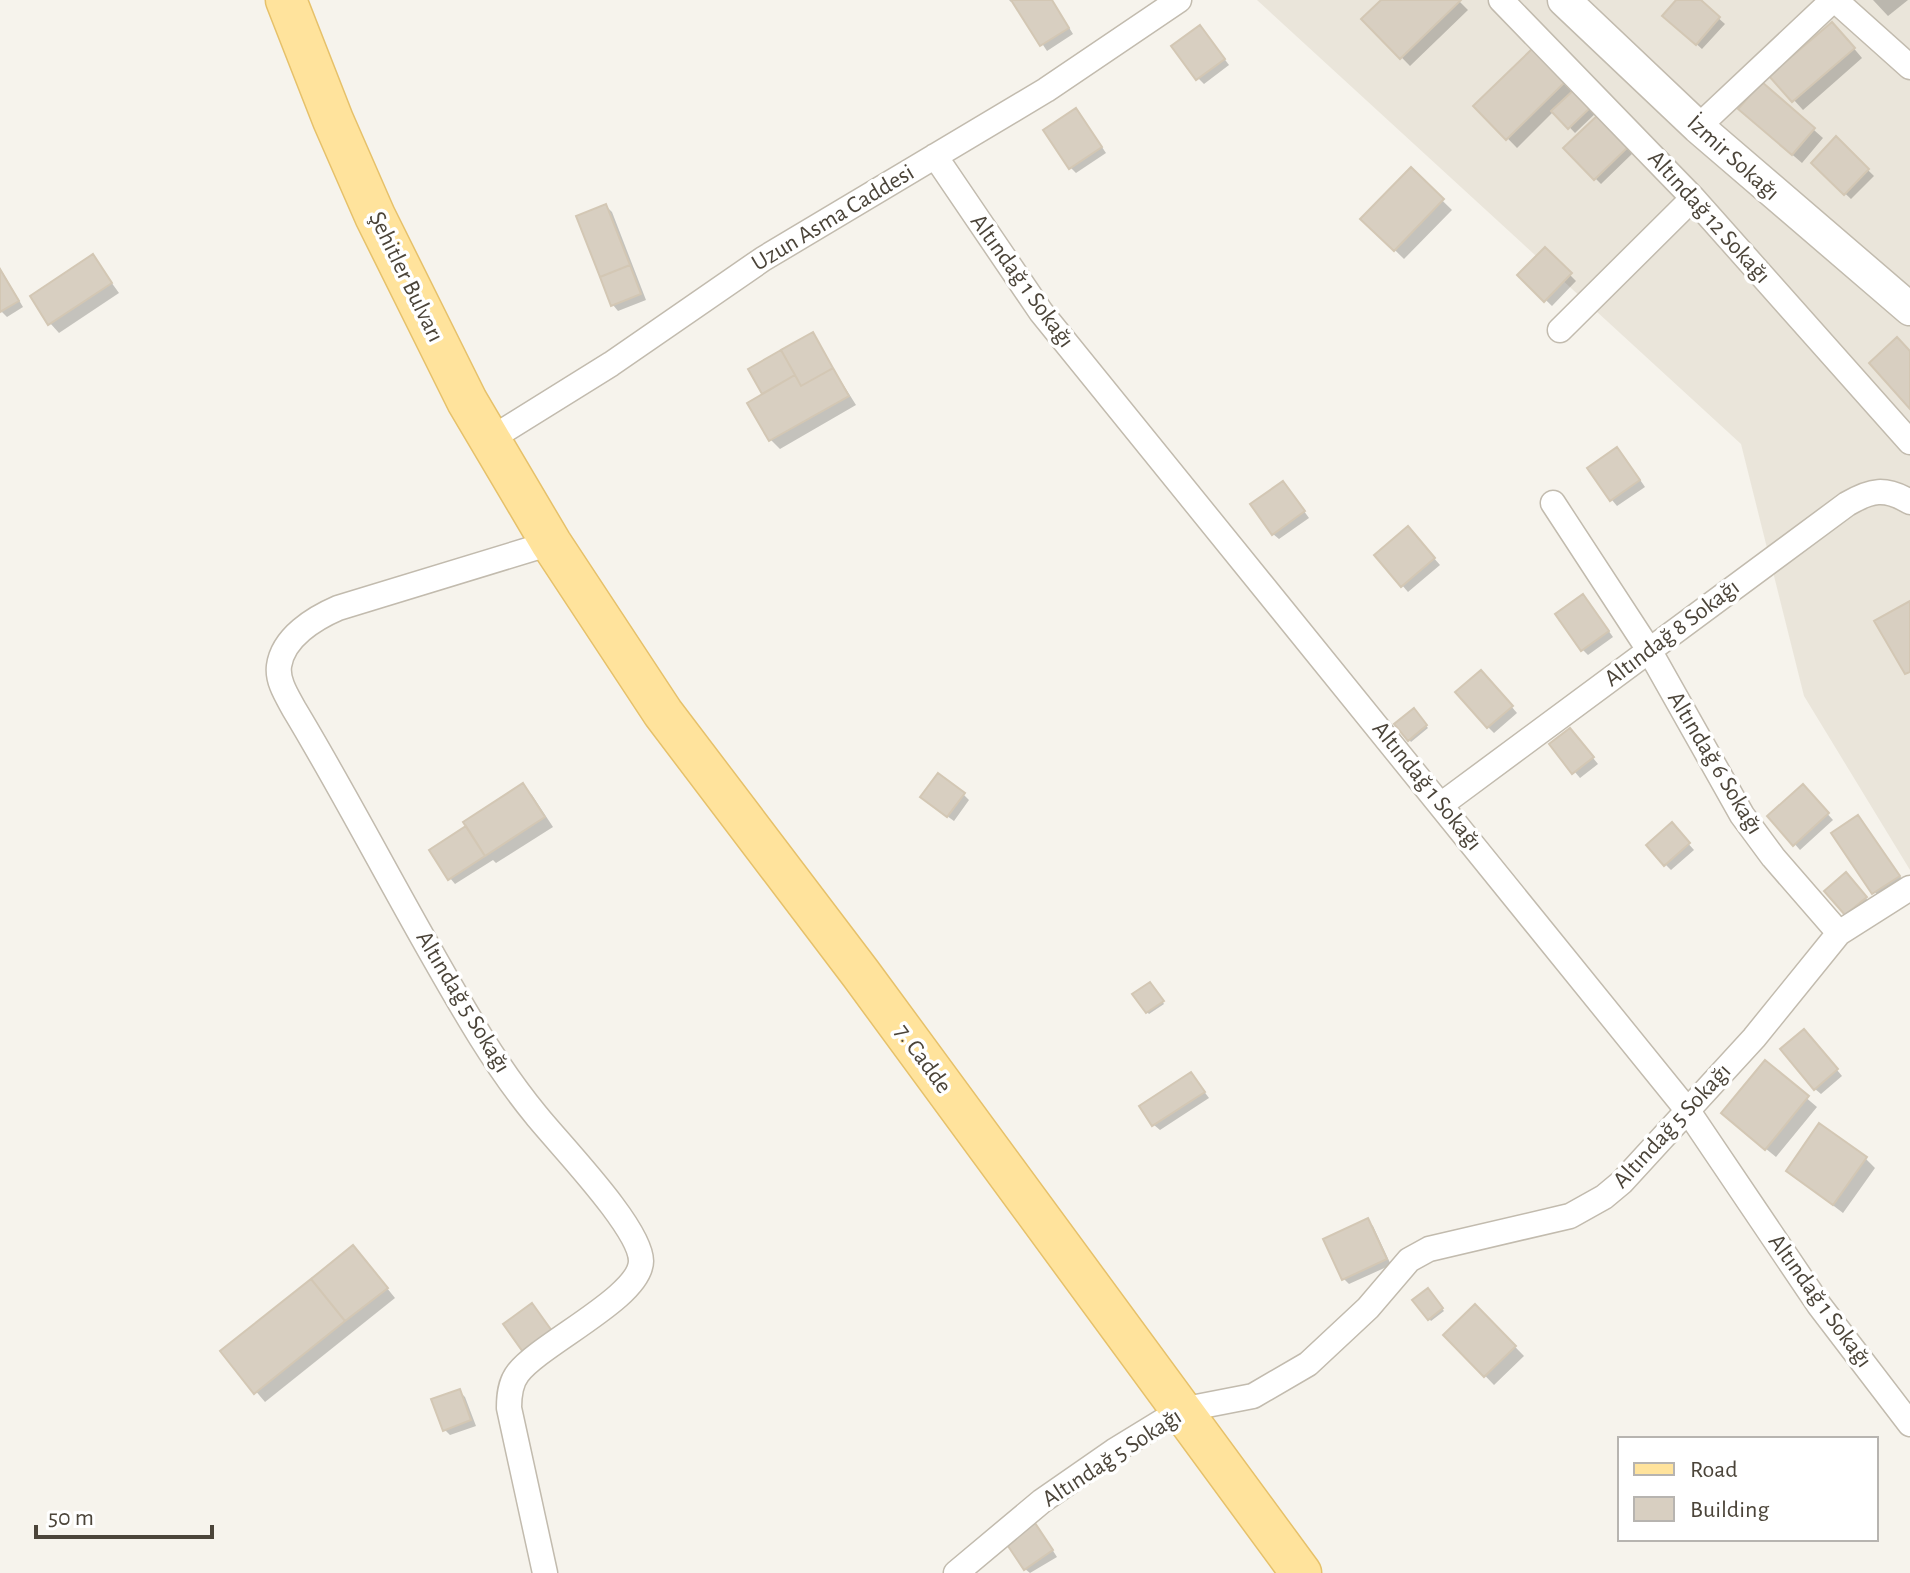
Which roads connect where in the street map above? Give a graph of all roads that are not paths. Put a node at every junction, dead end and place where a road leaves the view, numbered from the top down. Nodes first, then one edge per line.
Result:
1 (286, 0) edge
2 (1179, 0) edge
3 (1501, 0) edge
4 (1564, 0) edge
5 (1834, 0) edge
6 (1910, 67) edge
7 (1698, 127) junction
8 (935, 156) junction
9 (1693, 198) junction
10 (1909, 306) edge
11 (1560, 330) dead end
12 (489, 440) junction
13 (1910, 442) edge
14 (1910, 502) edge
15 (1553, 503) dead end
16 (551, 543) junction
17 (1649, 650) junction
18 (1442, 804) junction
19 (1910, 888) edge
20 (1839, 933) junction
21 (1688, 1111) junction
22 (1181, 1410) junction
23 (1910, 1424) edge
24 (545, 1573) edge
25 (956, 1573) edge
26 (1301, 1573) edge

1 - 12 main road, Şehitler Bulvarı
2 - 8 street, Uzun Asma Caddesi
3 - 9 street, Altındağ 12 Sokağı
4 - 7 street, İzmir Sokağı
5 - 6 street
5 - 7 street
7 - 10 street, İzmir Sokağı
8 - 12 street, Uzun Asma Caddesi
8 - 18 street, Altındağ 1 Sokağı
9 - 11 street
9 - 13 street, Altındağ 12 Sokağı
12 - 16 main road, Şehitler Bulvarı
14 - 17 street, Altındağ 8 Sokağı
15 - 17 street, Altındağ 6 Sokağı
16 - 22 main road, 7. Cadde
16 - 24 street, Altındağ 5 Sokağı
17 - 18 street, Altındağ 8 Sokağı
17 - 20 street, Altındağ 6 Sokağı
18 - 21 street, Altındağ 1 Sokağı
19 - 20 street, Altındağ 5 Sokağı
20 - 21 street, Altındağ 5 Sokağı
21 - 22 street, Altındağ 5 Sokağı
21 - 23 street, Altındağ 1 Sokağı
22 - 25 street, Altındağ 5 Sokağı
22 - 26 main road, 7. Cadde

